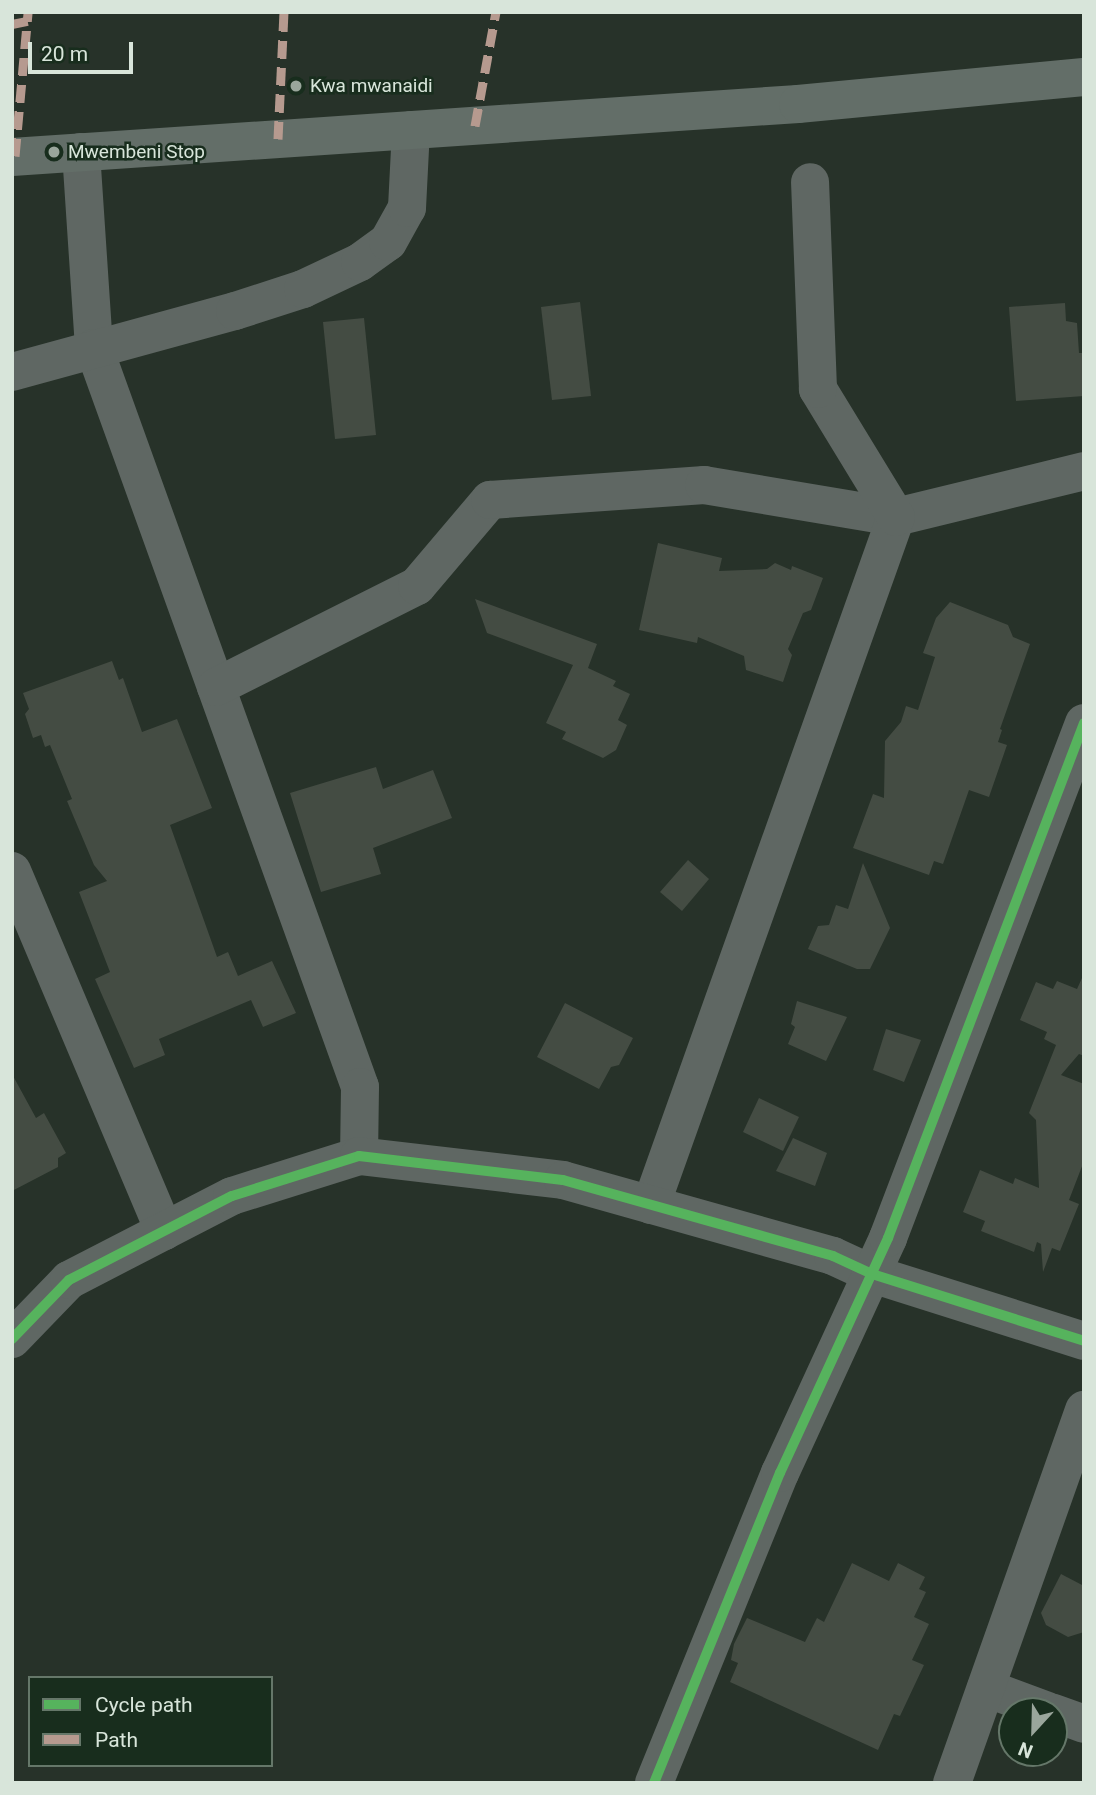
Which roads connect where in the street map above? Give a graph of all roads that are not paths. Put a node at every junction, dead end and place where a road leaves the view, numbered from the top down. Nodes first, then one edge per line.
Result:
1 (1084, 77) edge
2 (411, 130) junction
3 (81, 152) junction
4 (12, 156) edge
5 (810, 182) dead end
6 (94, 348) junction
7 (12, 372) edge
8 (1084, 471) edge
9 (896, 517) junction
10 (216, 687) junction
11 (1084, 723) edge
12 (12, 871) edge
13 (359, 1156) junction
14 (651, 1205) junction
15 (164, 1231) junction
16 (872, 1274) junction
17 (12, 1339) edge
18 (1084, 1341) edge
19 (1084, 1410) edge
20 (986, 1688) junction
21 (1010, 1697) edge
22 (654, 1783) edge
23 (952, 1783) edge

1 - 2 highway
2 - 3 highway
2 - 6 street
3 - 4 highway
3 - 6 street
5 - 9 street
6 - 7 street
6 - 10 street
8 - 9 street
9 - 10 street
9 - 14 street
10 - 13 street
11 - 16 street
12 - 15 street
13 - 14 street
13 - 15 street
14 - 16 street
15 - 17 street
16 - 18 street
16 - 22 street
19 - 20 street
20 - 21 street
20 - 23 street

